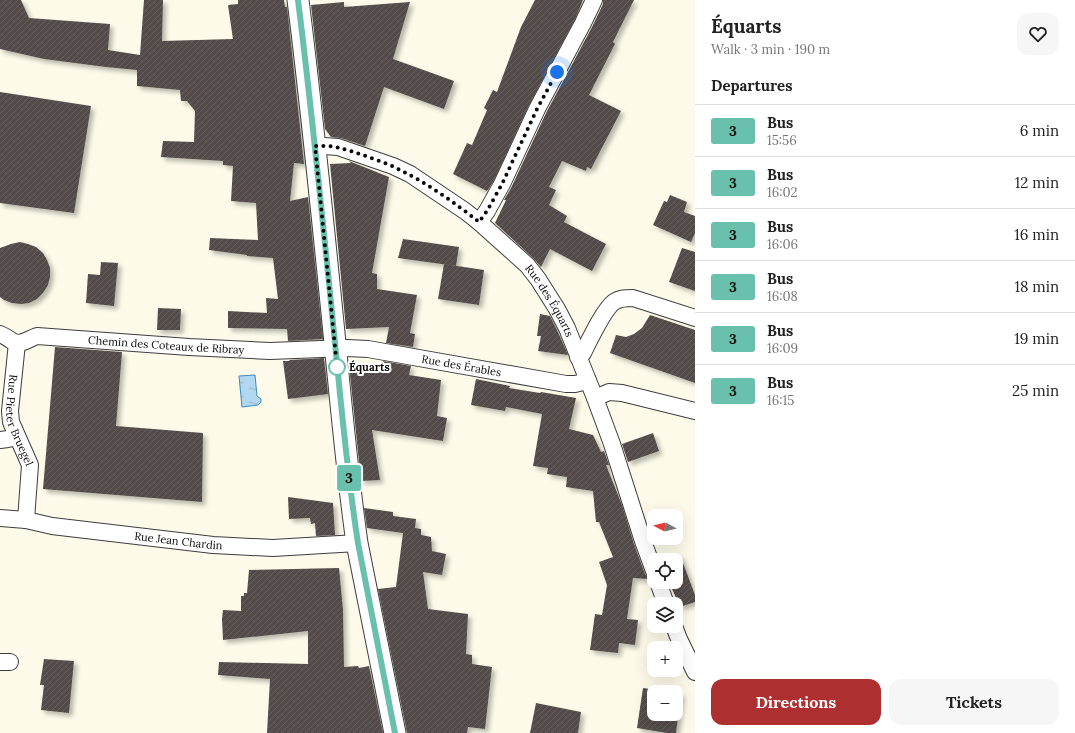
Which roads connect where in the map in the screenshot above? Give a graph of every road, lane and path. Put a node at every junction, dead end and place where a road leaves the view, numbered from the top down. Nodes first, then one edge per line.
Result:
1 (298, 0) edge
2 (594, 0) edge
3 (315, 146) junction
4 (479, 222) junction
5 (695, 318) edge
6 (0, 334) edge
7 (17, 343) junction
8 (335, 348) junction
9 (578, 357) junction
10 (588, 381) junction
11 (595, 398) junction
12 (695, 411) edge
13 (17, 437) junction
14 (0, 440) edge
15 (0, 518) edge
16 (26, 520) junction
17 (358, 543) junction
18 (647, 553) edge
19 (677, 633) edge
20 (695, 672) edge
21 (395, 733) edge

1 - 3 street
2 - 4 street
3 - 4 street, Rue des Équarts
3 - 8 street
4 - 9 street, Rue des Équarts
5 - 9 street
6 - 7 street
7 - 8 street, Chemin des Coteaux de Ribray
7 - 13 street, Rue Pieter Bruegel
8 - 10 street, Rue des Érables
8 - 17 street
9 - 10 street, Rue des Équarts
10 - 11 street, Rue des Équarts
11 - 12 street
11 - 18 street, Rue des Équarts
13 - 14 street
13 - 16 street, Rue Pieter Bruegel
15 - 16 street, Rue Jean Chardin
16 - 17 street, Rue Jean Chardin
17 - 21 street
19 - 20 street

